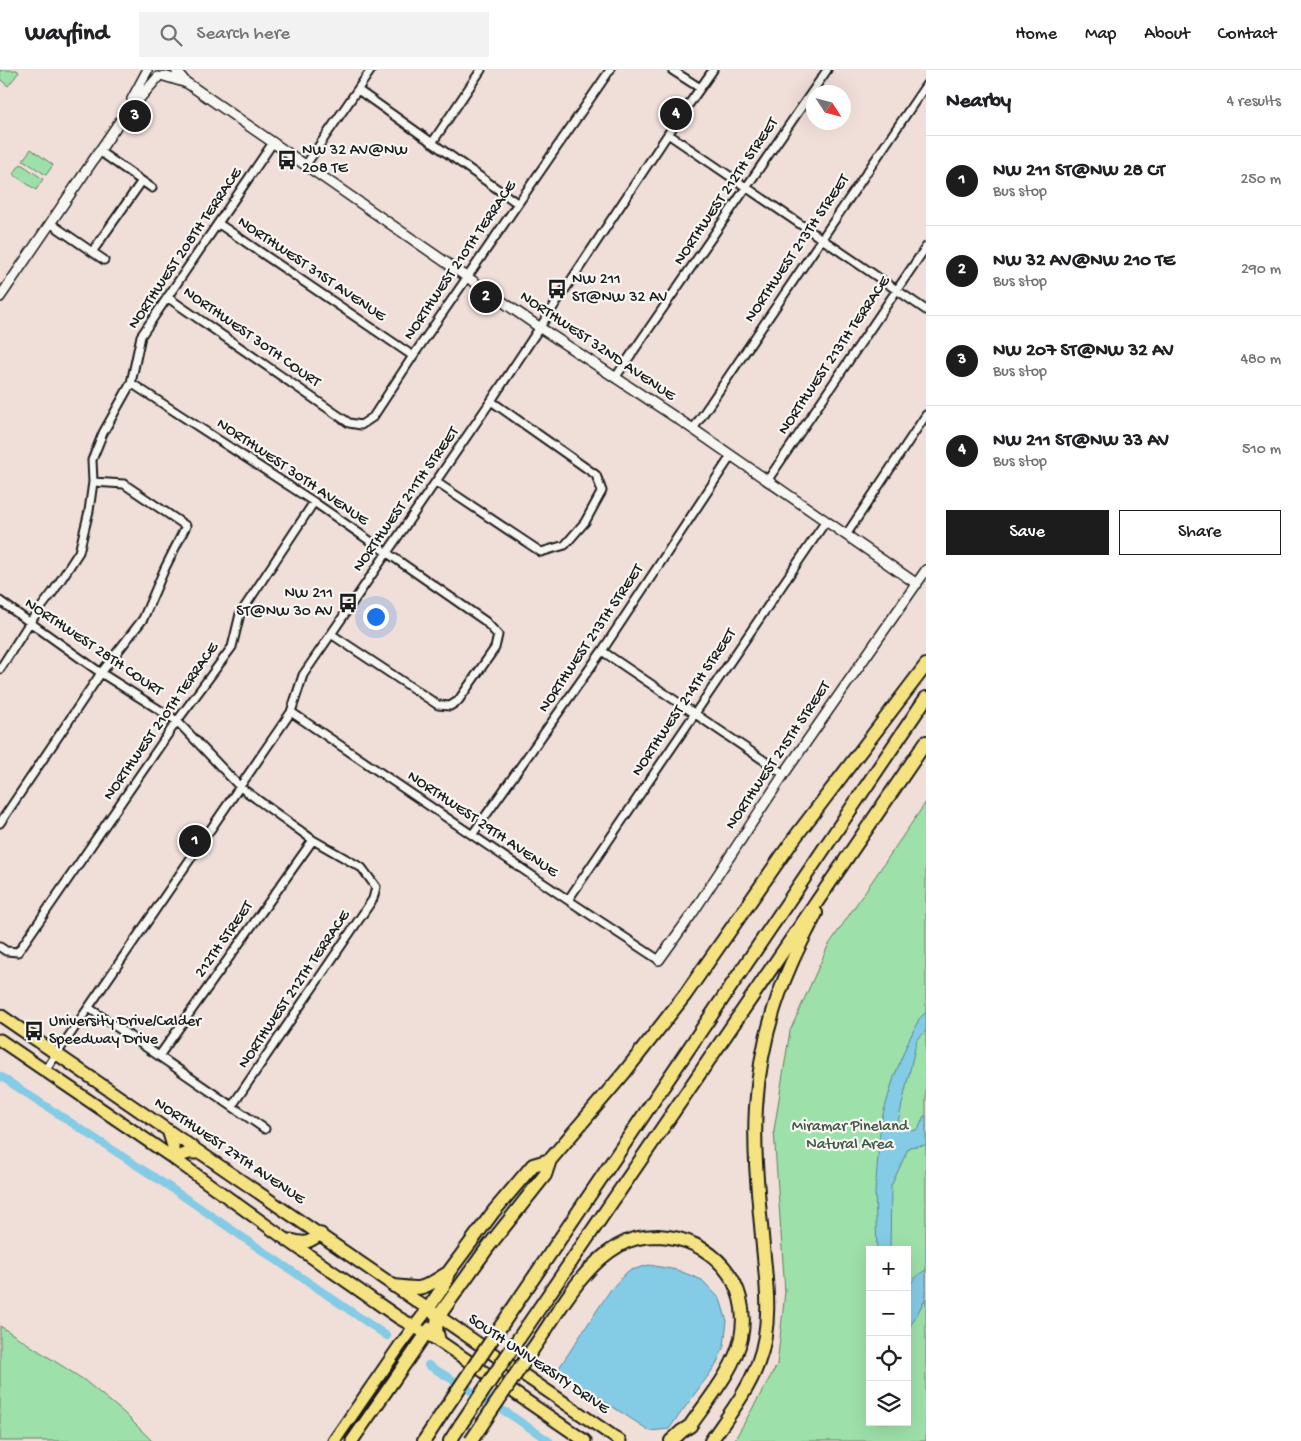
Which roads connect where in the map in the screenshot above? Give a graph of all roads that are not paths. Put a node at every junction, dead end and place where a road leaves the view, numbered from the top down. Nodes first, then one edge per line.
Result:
1 (176, 70) edge
2 (371, 70) edge
3 (481, 70) edge
4 (610, 70) edge
5 (672, 70) edge
6 (713, 70) edge
7 (827, 70) edge
8 (147, 71) edge
9 (164, 74) edge
10 (187, 83) junction
11 (926, 85) edge
12 (700, 88) junction
13 (358, 90) junction
14 (120, 122) junction
15 (668, 134) junction
16 (432, 142) junction
17 (272, 144) junction
18 (99, 151) junction
19 (305, 166) junction
20 (142, 181) junction
21 (152, 188) dead end
22 (747, 188) junction
23 (517, 203) junction
24 (50, 223) junction
25 (220, 224) junction
26 (822, 238) junction
27 (926, 247) edge
28 (92, 252) junction
29 (104, 260) dead end
30 (467, 278) junction
31 (897, 290) junction
32 (0, 297) edge
33 (167, 297) junction
34 (926, 310) edge
35 (539, 327) junction
36 (413, 356) junction
37 (615, 378) junction
38 (131, 383) junction
39 (491, 401) junction
40 (318, 402) joint
41 (926, 414) edge
42 (693, 429) junction
43 (731, 456) junction
44 (767, 481) junction
45 (93, 482) junction
46 (436, 482) junction
47 (314, 502) junction
48 (826, 522) junction
49 (846, 535) junction
50 (386, 553) junction
51 (926, 570) edge
52 (917, 584) junction
53 (0, 601) edge
54 (30, 622) junction
55 (331, 634) junction
56 (602, 651) junction
57 (926, 665) edge
58 (0, 669) edge
59 (101, 673) junction
60 (926, 698) edge
61 (291, 712) junction
62 (695, 714) junction
63 (177, 721) junction
64 (926, 742) edge
65 (784, 774) junction
66 (240, 787) junction
67 (0, 823) edge
68 (472, 835) junction
69 (313, 840) junction
70 (828, 886) junction
71 (376, 887) joint
72 (568, 900) junction
73 (0, 947) edge
74 (659, 960) joint
75 (89, 1008) junction
76 (0, 1016) edge
77 (0, 1040) edge
78 (57, 1054) junction
79 (159, 1056) junction
80 (45, 1071) junction
81 (232, 1106) junction
82 (265, 1129) dead end
83 (168, 1130) junction
84 (201, 1153) junction
85 (173, 1158) junction
86 (550, 1160) junction
87 (321, 1234) junction
88 (282, 1237) junction
89 (448, 1273) junction
90 (394, 1286) junction
91 (428, 1309) junction
92 (438, 1317) junction
93 (414, 1328) junction
94 (426, 1334) junction
95 (439, 1341) junction
96 (690, 1426) junction
97 (334, 1441) edge
98 (352, 1441) edge
99 (424, 1441) edge
100 (450, 1441) edge
101 (471, 1441) edge
102 (584, 1441) edge
103 (620, 1441) edge
104 (671, 1441) edge
105 (690, 1441) edge
106 (711, 1441) edge

1 - 10 street, NORTHWEST 32ND AVENUE
2 - 13 street
3 - 16 street
4 - 23 street, NORTHWEST 210TH TERRACE
5 - 12 street
6 - 12 street, NORTHWEST 211TH STREET
7 - 22 street, NORTHWEST 212TH STREET
8 - 9 street, NORTHWEST 32ND AVENUE
8 - 14 street
9 - 10 street, NORTHWEST 32ND AVENUE
9 - 14 street
10 - 17 street, NORTHWEST 32ND AVENUE
11 - 26 street, NORTHWEST 213TH STREET
12 - 15 street, NORTHWEST 211TH STREET
13 - 16 street
13 - 19 street
14 - 18 street
15 - 22 street
15 - 35 street, NORTHWEST 211TH STREET
16 - 23 street
17 - 19 street, NORTHWEST 32ND AVENUE
17 - 25 street, NORTHWEST 208TH TERRACE
18 - 20 street
18 - 24 street
19 - 30 street, NORTHWEST 32ND AVENUE
20 - 21 street
20 - 28 street
22 - 26 street
22 - 37 street, NORTHWEST 212TH STREET
23 - 30 street, NORTHWEST 210TH TERRACE
24 - 28 street
24 - 32 street
25 - 33 street, NORTHWEST 208TH TERRACE
25 - 36 street, NORTHWEST 31ST AVENUE
26 - 31 street
26 - 42 street, NORTHWEST 213TH STREET
27 - 31 street, NORTHWEST 213TH TERRACE
28 - 29 street
30 - 35 street, NORTHWEST 32ND AVENUE
30 - 36 street, NORTHWEST 210TH TERRACE
31 - 34 street
31 - 44 street, NORTHWEST 213TH TERRACE
33 - 38 street, NORTHWEST 208TH TERRACE
33 - 40 street, NORTHWEST 30TH COURT
35 - 37 street, NORTHWEST 32ND AVENUE
35 - 39 street, NORTHWEST 211TH STREET
36 - 40 street, NORTHWEST 210TH TERRACE
37 - 42 street, NORTHWEST 32ND AVENUE
38 - 45 street, NORTHWEST 208TH TERRACE
38 - 47 street, NORTHWEST 30TH AVENUE
39 - 46 street, NORTHWEST 211TH STREET
39 - 46 street
41 - 49 street
42 - 43 street, NORTHWEST 32ND AVENUE
43 - 44 street, NORTHWEST 32ND AVENUE
43 - 56 street, NORTHWEST 213TH STREET
44 - 48 street, NORTHWEST 32ND AVENUE
45 - 54 street, NORTHWEST 208TH TERRACE
45 - 59 street
46 - 50 street, NORTHWEST 211TH STREET
47 - 50 street, NORTHWEST 30TH AVENUE
47 - 63 street, NORTHWEST 210TH TERRACE
48 - 49 street, NORTHWEST 32ND AVENUE
48 - 62 street, NORTHWEST 214TH STREET
49 - 52 street, NORTHWEST 32ND AVENUE
50 - 55 street, NORTHWEST 211TH STREET
50 - 55 street, NORTHWEST 30TH AVENUE
51 - 52 street, NORTHWEST 215TH STREET
52 - 65 street, NORTHWEST 215TH STREET
53 - 54 street, NORTHWEST 28TH COURT
54 - 58 street, NORTHWEST 208TH TERRACE
54 - 59 street, NORTHWEST 28TH COURT
55 - 61 street, NORTHWEST 211TH STREET
56 - 62 street
56 - 68 street, NORTHWEST 213TH STREET
57 - 86 highway
59 - 63 street, NORTHWEST 28TH COURT
59 - 67 street
60 - 99 highway, bridge
61 - 66 street, NORTHWEST 211TH STREET
61 - 68 street, NORTHWEST 29TH AVENUE
62 - 65 street
62 - 72 street, NORTHWEST 214TH STREET
63 - 66 street, NORTHWEST 28TH COURT
63 - 73 street, NORTHWEST 210TH TERRACE
64 - 70 highway
65 - 74 street, NORTHWEST 215TH STREET
66 - 69 street, NORTHWEST 28TH COURT
66 - 75 street, NORTHWEST 211TH STREET
68 - 72 street, NORTHWEST 29TH AVENUE
69 - 71 street, NORTHWEST 28TH COURT
69 - 79 street, 212TH STREET
70 - 100 highway, bridge
70 - 106 highway
71 - 81 street, NORTHWEST 212TH TERRACE
72 - 74 street, NORTHWEST 29TH AVENUE
75 - 78 street, NORTHWEST 211TH STREET
75 - 79 street
76 - 78 main road, NORTHWEST 27TH AVENUE
77 - 80 main road
78 - 80 street, NORTHWEST 211TH STREET
78 - 83 main road, NORTHWEST 27TH AVENUE
79 - 81 street
80 - 85 main road
81 - 82 street
83 - 84 main road, NORTHWEST 27TH AVENUE
83 - 85 main road
84 - 85 main road
84 - 87 main road, NORTHWEST 27TH AVENUE
85 - 88 main road
86 - 89 highway
86 - 92 highway
87 - 88 main road
87 - 90 main road, NORTHWEST 27TH AVENUE
88 - 93 main road
89 - 90 highway
89 - 91 highway
90 - 91 main road, NORTHWEST 27TH AVENUE
91 - 92 main road, NORTHWEST 27TH AVENUE
91 - 93 main road
92 - 94 main road
92 - 95 highway
92 - 103 main road, SOUTH UNIVERSITY DRIVE
93 - 94 main road
93 - 97 main road
94 - 95 main road
94 - 98 main road
95 - 102 main road
96 - 101 highway, bridge
96 - 104 highway
96 - 105 highway

